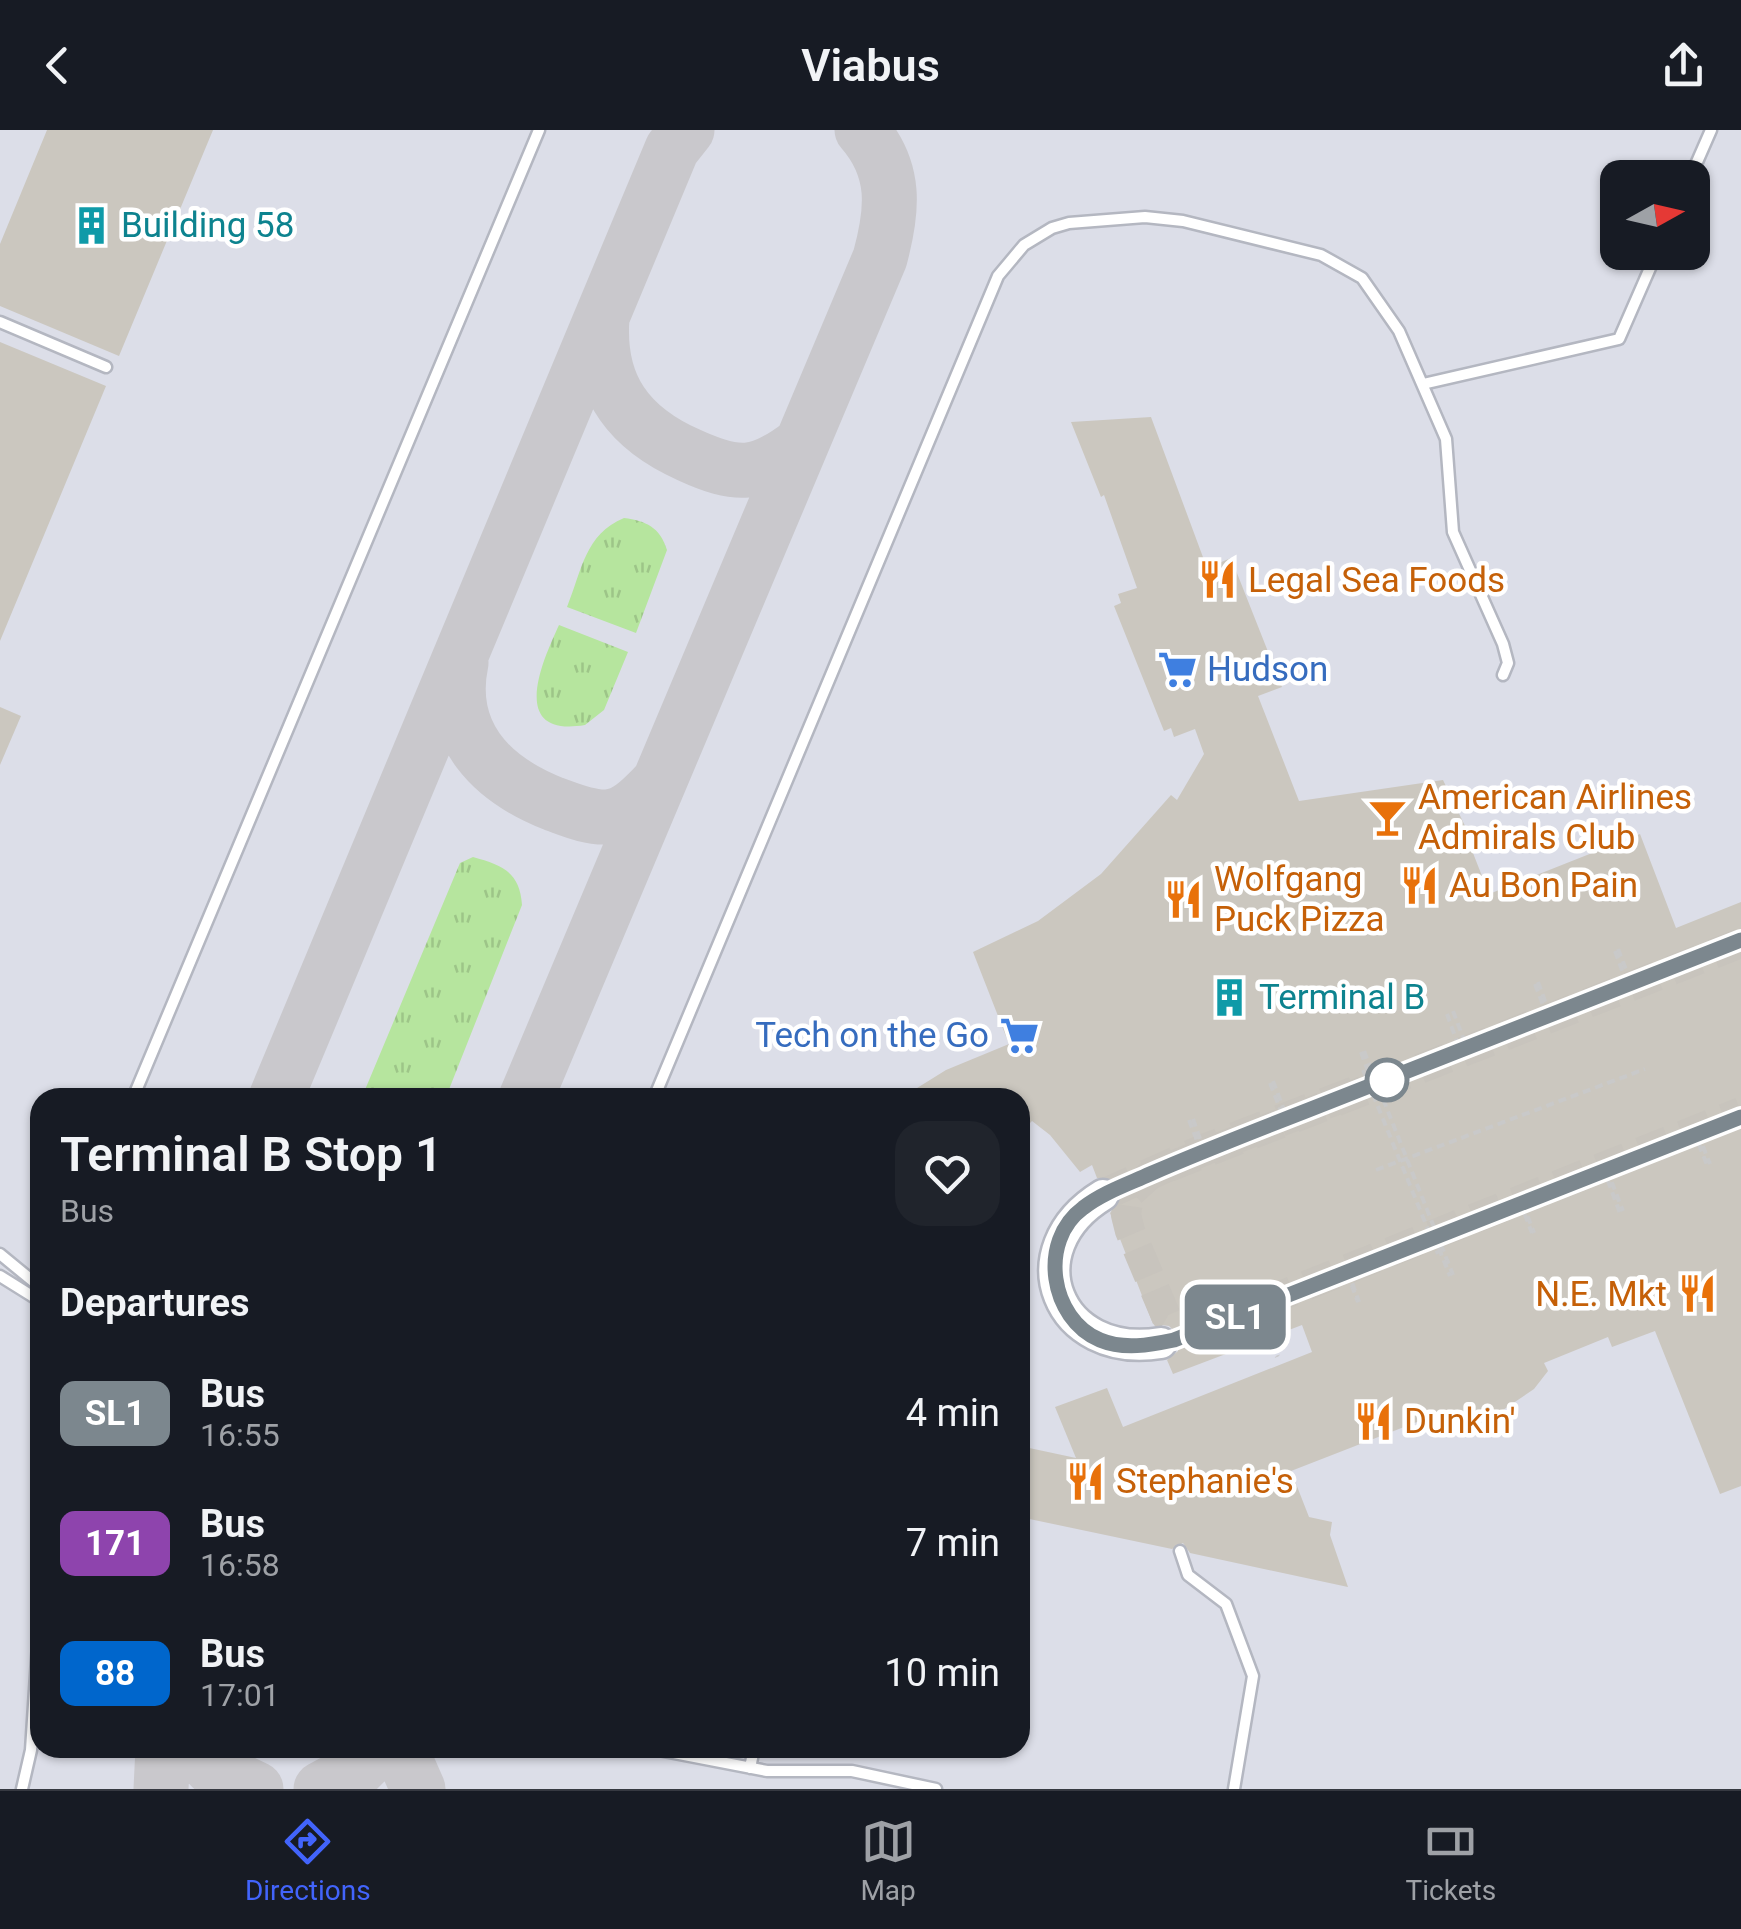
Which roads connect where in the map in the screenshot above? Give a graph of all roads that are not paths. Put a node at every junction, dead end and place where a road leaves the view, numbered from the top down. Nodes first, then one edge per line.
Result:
1 (539, 130) edge
2 (1711, 130) edge
3 (1698, 160) edge
4 (1649, 270) edge
5 (0, 322) edge
6 (106, 368) dead end
7 (1422, 384) junction
8 (1503, 675) dead end
9 (137, 1088) edge
10 (658, 1088) edge
11 (1104, 1195) tunnel mouth
12 (0, 1254) edge
13 (0, 1276) edge
14 (30, 1279) edge
15 (30, 1295) edge
16 (1161, 1343) dead end
17 (1180, 1551) dead end
18 (30, 1754) edge
19 (699, 1758) edge
20 (752, 1758) edge
21 (750, 1768) junction
22 (22, 1789) edge
23 (936, 1789) edge
24 (1234, 1789) edge

1 - 9 lane
2 - 3 lane
4 - 7 lane
5 - 6 lane
7 - 8 lane
7 - 10 lane
11 - 16 main road
12 - 14 lane
13 - 15 lane
17 - 24 lane
18 - 22 lane
19 - 21 lane
20 - 21 lane
21 - 23 lane

